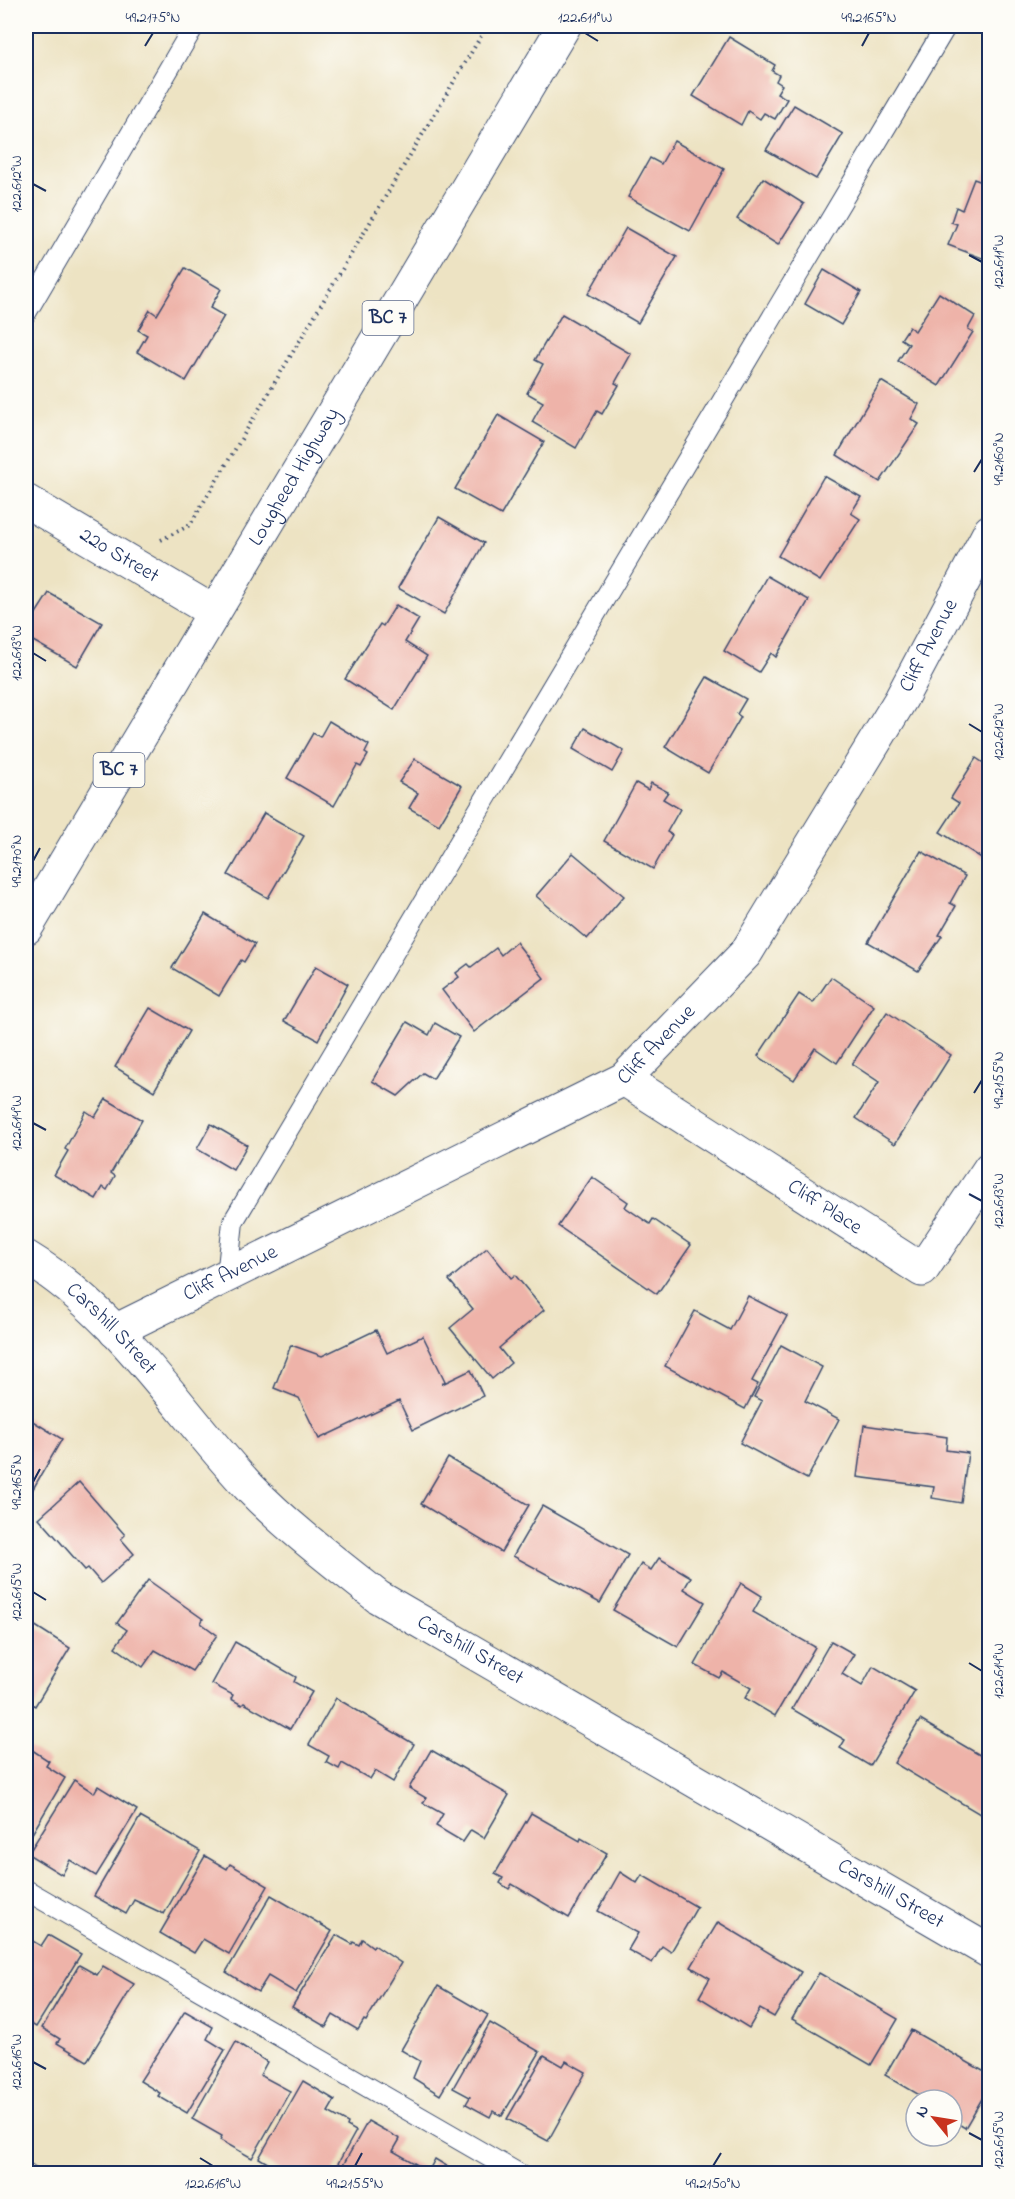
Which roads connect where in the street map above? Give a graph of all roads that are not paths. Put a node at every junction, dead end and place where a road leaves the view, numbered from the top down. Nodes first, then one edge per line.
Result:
1 (194, 26) edge
2 (564, 26) edge
3 (946, 26) edge
4 (26, 313) edge
5 (26, 501) edge
6 (990, 531) edge
7 (212, 611) junction
8 (26, 928) edge
9 (624, 1079) junction
10 (990, 1168) edge
11 (26, 1257) edge
12 (227, 1276) junction
13 (115, 1331) junction
14 (26, 1890) edge
15 (990, 1952) edge
16 (519, 2174) edge

1 - 4 lane
2 - 7 main road, Lougheed Highway / BC 7
3 - 12 lane
5 - 7 main road, 220 Street
6 - 9 main road, Cliff Avenue
7 - 8 main road, Lougheed Highway / BC 7
9 - 10 main road, Cliff Place
9 - 12 main road, Cliff Avenue
11 - 13 main road, Carshill Street
12 - 13 main road, Cliff Avenue
13 - 15 main road, Carshill Street
14 - 16 lane

